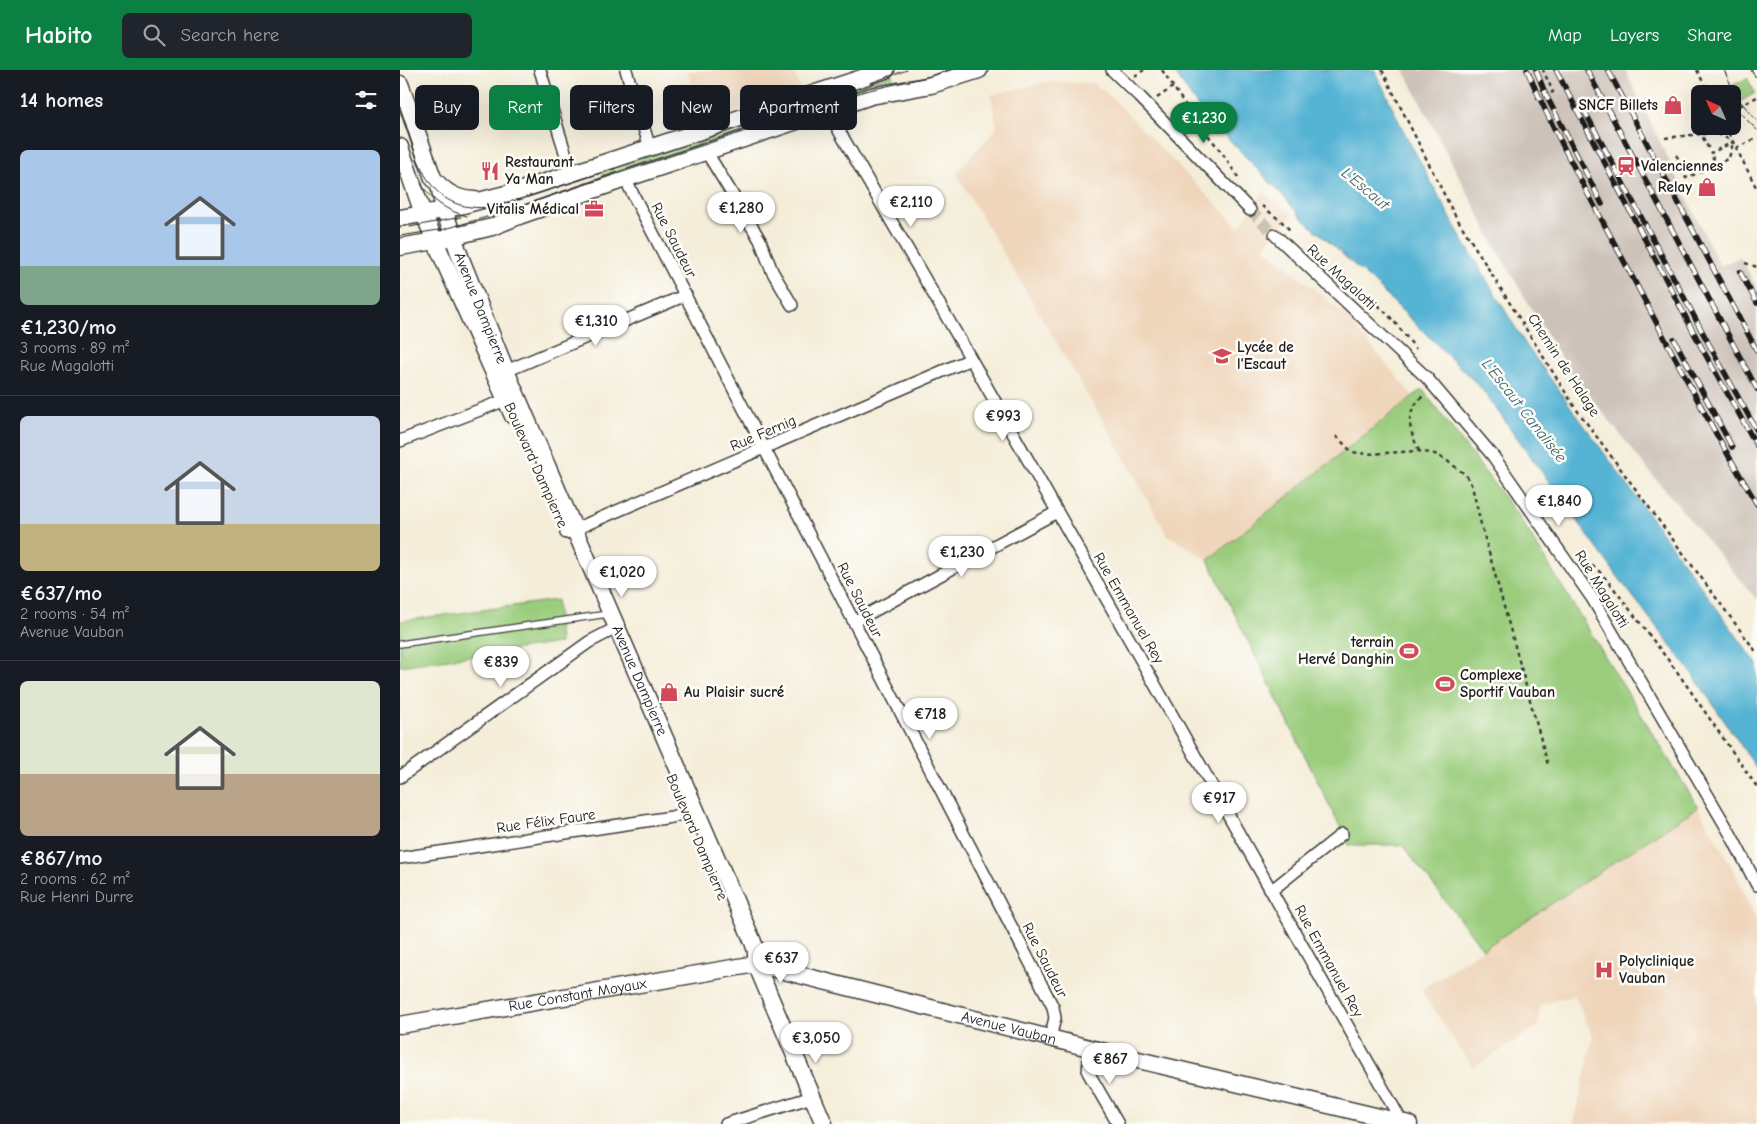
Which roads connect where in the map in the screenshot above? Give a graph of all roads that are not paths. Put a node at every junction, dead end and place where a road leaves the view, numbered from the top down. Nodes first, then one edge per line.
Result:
1 (540, 70) edge
2 (626, 70) edge
3 (885, 70) edge
4 (979, 70) edge
5 (1112, 70) edge
6 (1121, 70) edge
7 (400, 84) edge
8 (1140, 97) junction
9 (857, 101) edge
10 (768, 130) edge
11 (839, 130) edge
12 (400, 147) edge
13 (650, 148) junction
14 (706, 151) junction
15 (572, 174) junction
16 (626, 179) junction
17 (439, 185) junction
18 (413, 186) junction
19 (480, 200) junction
20 (1250, 210) tunnel mouth
21 (434, 212) junction
22 (400, 213) edge
23 (400, 218) edge
24 (1274, 235) tunnel mouth
25 (444, 239) junction
26 (400, 247) edge
27 (686, 295) junction
28 (792, 305) dead end
29 (971, 359) junction
30 (501, 373) junction
31 (512, 398) junction
32 (400, 441) edge
33 (765, 448) junction
34 (1057, 512) junction
35 (571, 531) junction
36 (854, 621) junction
37 (610, 622) junction
38 (400, 644) edge
39 (400, 776) edge
40 (691, 810) junction
41 (1342, 834) dead end
42 (400, 858) edge
43 (1757, 885) edge
44 (1272, 890) junction
45 (756, 964) junction
46 (400, 1025) edge
47 (1050, 1038) junction
48 (1090, 1048) junction
49 (812, 1097) junction
50 (1405, 1123) edge
51 (726, 1124) edge
52 (824, 1124) edge
53 (1118, 1124) edge

1 - 15 street
2 - 13 street
3 - 13 main road
4 - 9 main road
5 - 8 street
6 - 8 street
7 - 17 main road
8 - 20 street
10 - 14 main road
11 - 29 street, Rue Emmanuel Rey
12 - 18 main road
13 - 15 main road
14 - 16 main road
14 - 28 street
15 - 19 main road
16 - 25 main road
16 - 27 street, Rue Saudeur
17 - 19 main road
17 - 21 main road
18 - 21 main road
18 - 22 main road
19 - 21 main road
21 - 23 main road
21 - 25 main road, Avenue Dampierre
24 - 43 street, Rue Magalotti
25 - 26 main road
25 - 30 main road, Avenue Dampierre
27 - 30 street
27 - 33 street, Rue Saudeur
29 - 33 street, Rue Fernig
29 - 34 street, Rue Emmanuel Rey
30 - 31 main road, Boulevard Dampierre
31 - 32 street
31 - 35 main road, Boulevard Dampierre
33 - 35 street, Rue Fernig
33 - 36 street, Rue Saudeur
34 - 36 street
34 - 44 street, Rue Emmanuel Rey
35 - 37 main road, Boulevard Dampierre
36 - 47 street, Rue Saudeur
37 - 38 lane
37 - 39 street
37 - 40 main road, Boulevard Dampierre
40 - 42 street, Rue Félix Faure
40 - 45 main road, Boulevard Dampierre
41 - 44 street
44 - 50 street, Rue Emmanuel Rey
45 - 46 main road, Rue Constant Moyaux
45 - 47 main road, Avenue Vauban
45 - 49 main road
47 - 48 main road, Avenue Vauban
48 - 50 main road, Avenue Vauban
48 - 53 street
49 - 51 street
49 - 52 main road

